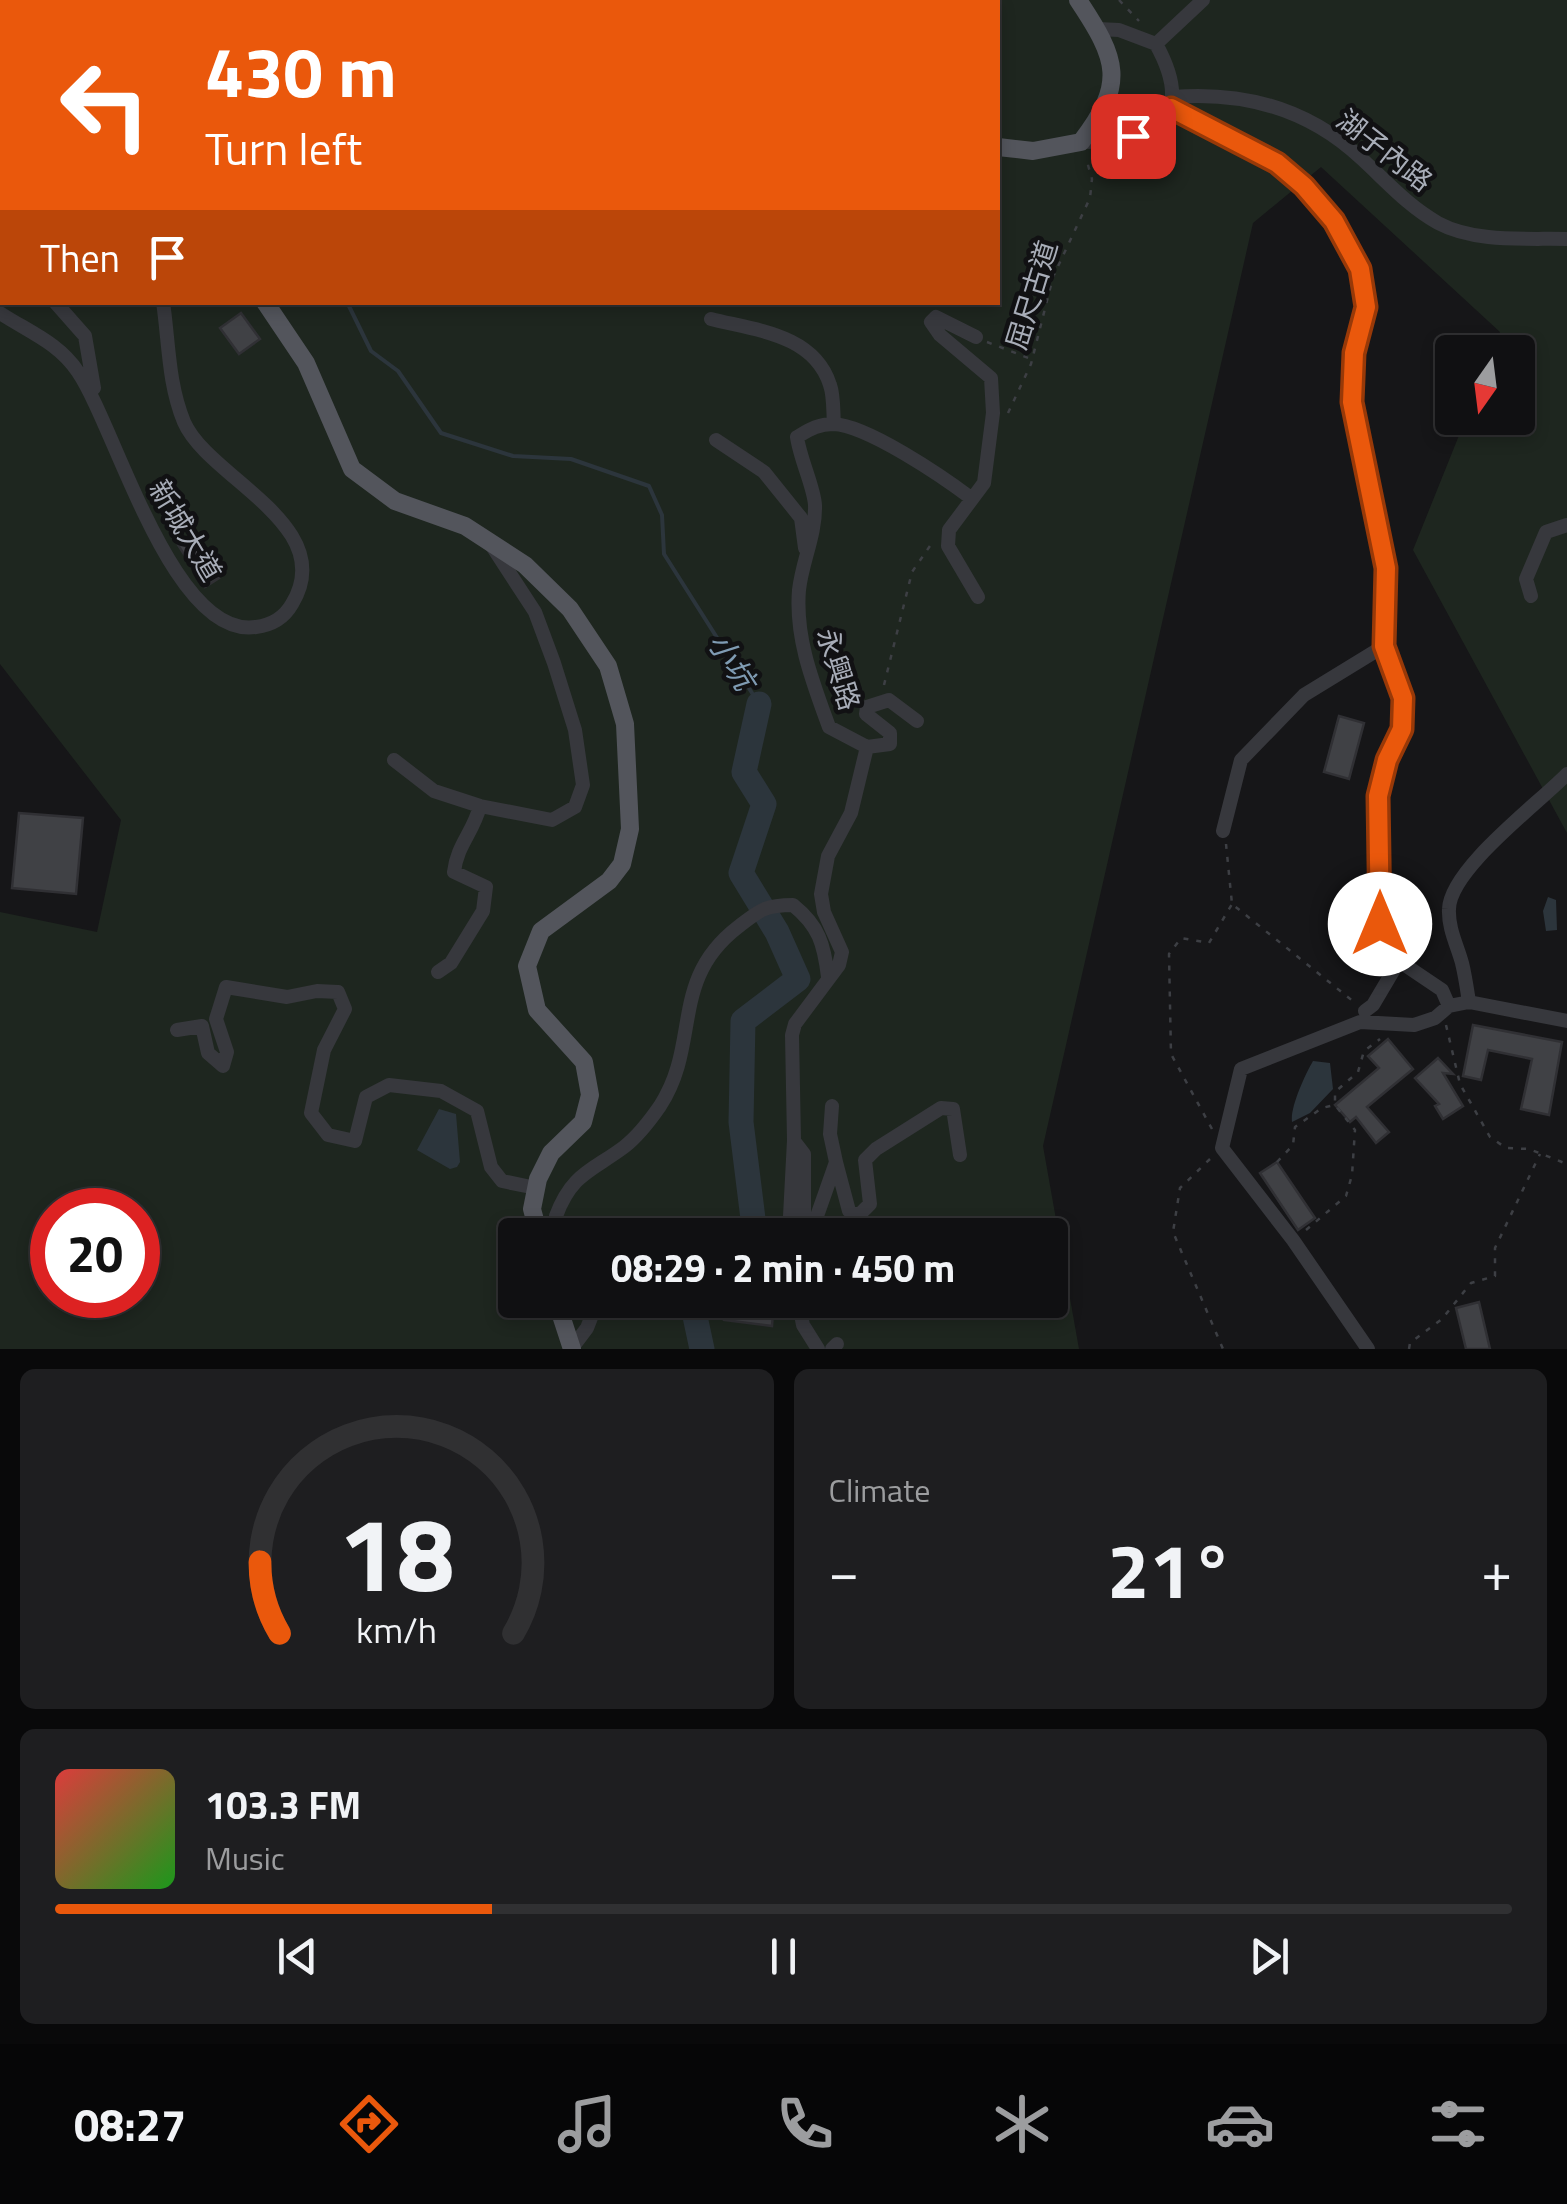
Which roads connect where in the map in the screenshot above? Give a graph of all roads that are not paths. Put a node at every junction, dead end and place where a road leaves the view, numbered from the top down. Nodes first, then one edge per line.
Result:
1 (1078, 0) edge
2 (1203, 0) edge
3 (1098, 29) junction
4 (1156, 44) junction
5 (1171, 102) junction
6 (1081, 142) junction
7 (1000, 148) edge
8 (1567, 240) edge
9 (58, 305) edge
10 (163, 305) edge
11 (268, 305) edge
12 (0, 314) edge
13 (710, 318) dead end
14 (976, 337) road end
15 (101, 413) junction
16 (834, 424) junction
17 (716, 440) dead end
18 (971, 498) junction
19 (1567, 524) edge
20 (490, 542) junction
21 (806, 554) junction
22 (1531, 596) dead end
23 (978, 597) dead end
24 (1384, 646) junction
25 (917, 721) dead end
26 (866, 746) junction
27 (394, 760) dead end
28 (1567, 774) edge
29 (480, 806) junction
30 (1223, 832) road end
31 (1398, 961) junction
32 (438, 972) dead end
33 (828, 976) junction
34 (1469, 1002) junction
35 (1446, 1010) junction
36 (1365, 1011) road end
37 (1567, 1021) edge
38 (177, 1030) dead end
39 (832, 1106) dead end
40 (794, 1140) junction
41 (960, 1155) dead end
42 (836, 1162) junction
43 (536, 1188) junction
44 (534, 1218) edge
45 (557, 1218) edge
46 (791, 1218) edge
47 (562, 1318) edge
48 (591, 1318) edge
49 (801, 1318) edge
50 (572, 1349) edge
51 (818, 1349) edge
52 (1368, 1349) edge

1 - 3 main road
2 - 4 street
3 - 4 street
3 - 6 main road
4 - 5 street
5 - 6 street
5 - 8 street, 湖子內路
5 - 24 street
6 - 7 main road
9 - 15 street
10 - 15 street, 新城大道
11 - 20 main road
12 - 15 street, 新城大道
13 - 16 street
14 - 18 street
16 - 18 street
16 - 21 street, 永興路
17 - 21 street
18 - 23 street
19 - 22 street
20 - 29 street
20 - 43 main road
21 - 26 street, 永興路
24 - 30 street
24 - 31 street
25 - 26 street
26 - 33 street, 永興路
27 - 29 street
28 - 34 street
29 - 32 street
31 - 35 street
31 - 36 street
33 - 40 street, 永興路
33 - 45 street
34 - 35 street
34 - 37 street
35 - 52 street
38 - 43 street
39 - 42 street
40 - 42 street
40 - 46 street, 永興路
41 - 42 street
43 - 44 main road
47 - 50 main road
48 - 50 street
49 - 51 street

